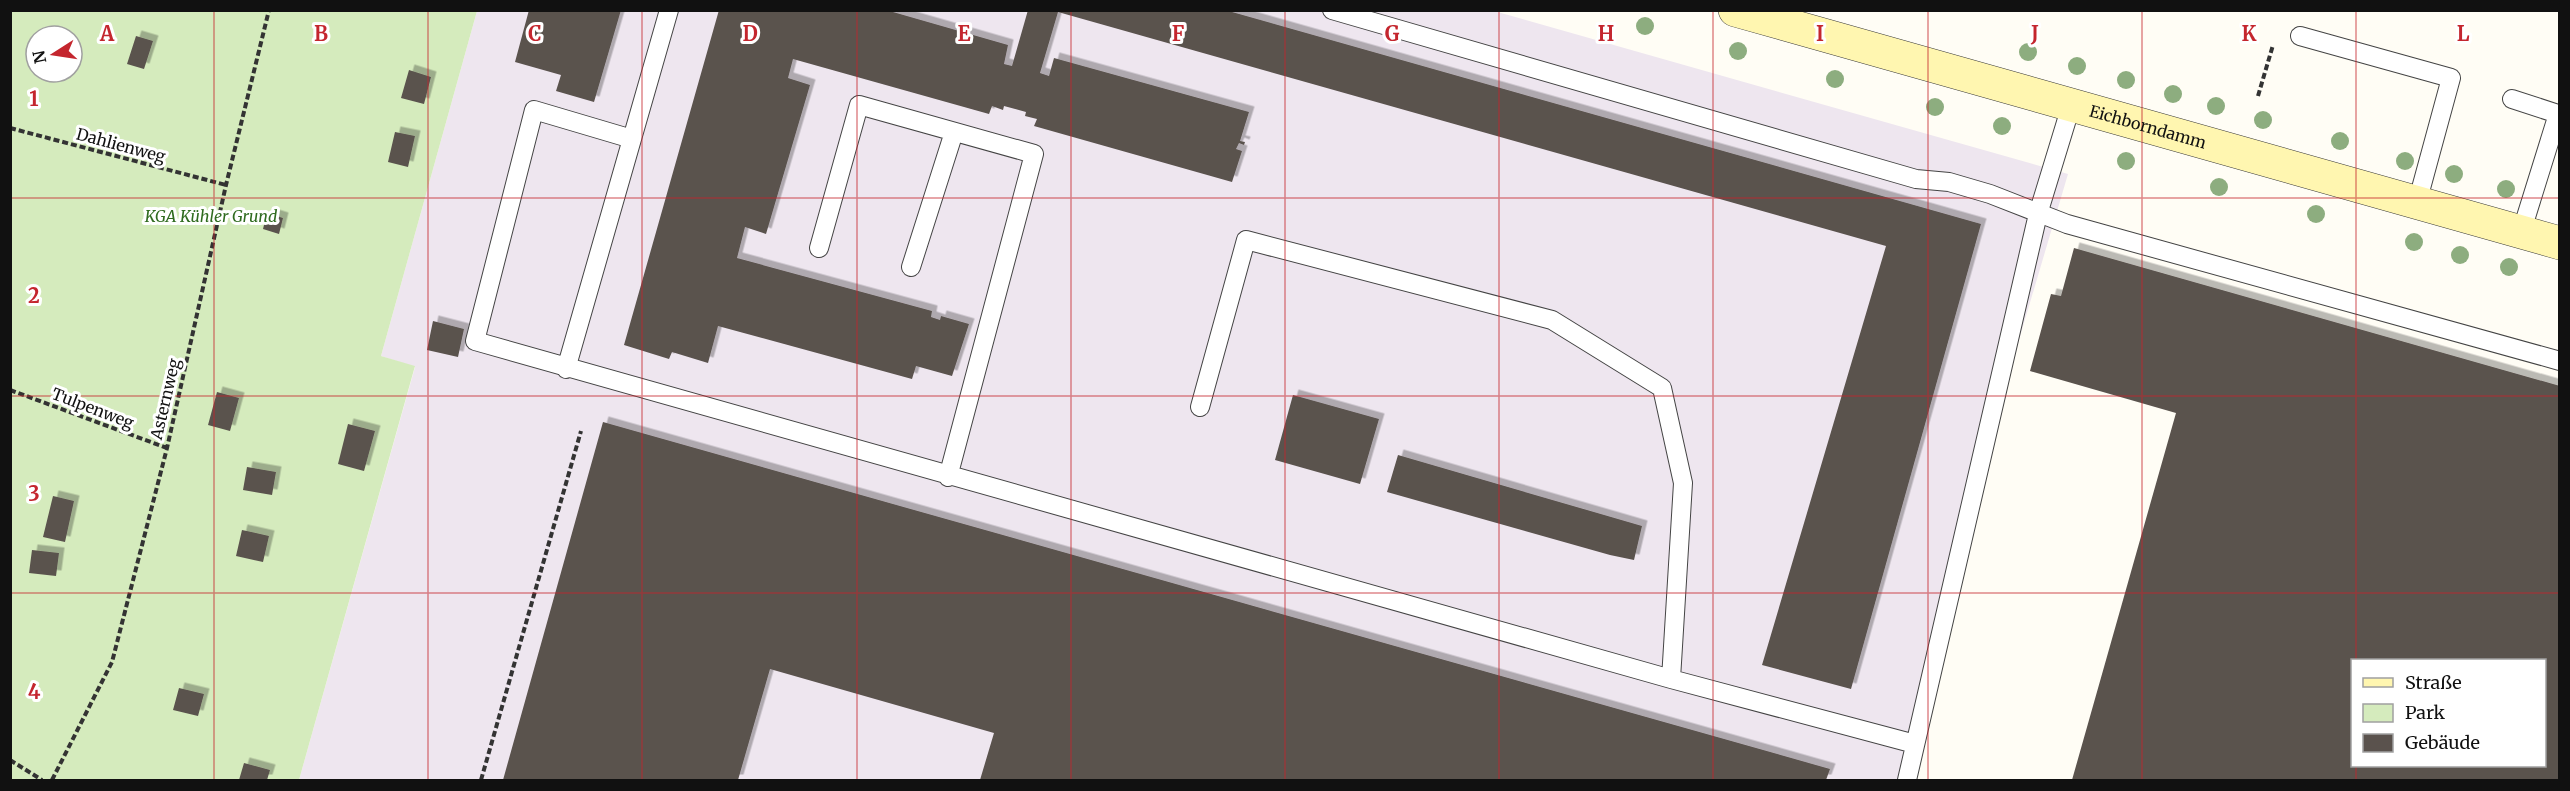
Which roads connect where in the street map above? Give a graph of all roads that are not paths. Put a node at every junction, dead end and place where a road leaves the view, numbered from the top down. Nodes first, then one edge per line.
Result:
1 (669, 10) edge
2 (1332, 10) edge
3 (1741, 11) edge
4 (2300, 36) dead end
5 (2512, 99) dead end
6 (2071, 106) junction
7 (954, 132) junction
8 (632, 139) junction
9 (2417, 203) junction
10 (2038, 214) junction
11 (2522, 233) junction
12 (2559, 243) edge
13 (819, 248) dead end
14 (911, 267) dead end
15 (2559, 361) edge
16 (566, 369) junction
17 (1200, 407) dead end
18 (948, 477) junction
19 (1671, 679) junction
20 (1915, 744) junction
21 (1907, 780) edge

1 - 8 lane
2 - 10 lane
3 - 6 main road, Eichborndamm
4 - 9 lane
5 - 11 lane
6 - 9 main road, Eichborndamm
6 - 10 lane
7 - 13 lane
7 - 14 lane
7 - 18 lane
8 - 16 lane
8 - 16 lane
9 - 11 main road, Eichborndamm
10 - 15 lane
10 - 20 lane
11 - 12 main road, Eichborndamm
16 - 18 lane
17 - 19 lane
18 - 19 lane
19 - 20 lane
20 - 21 lane

